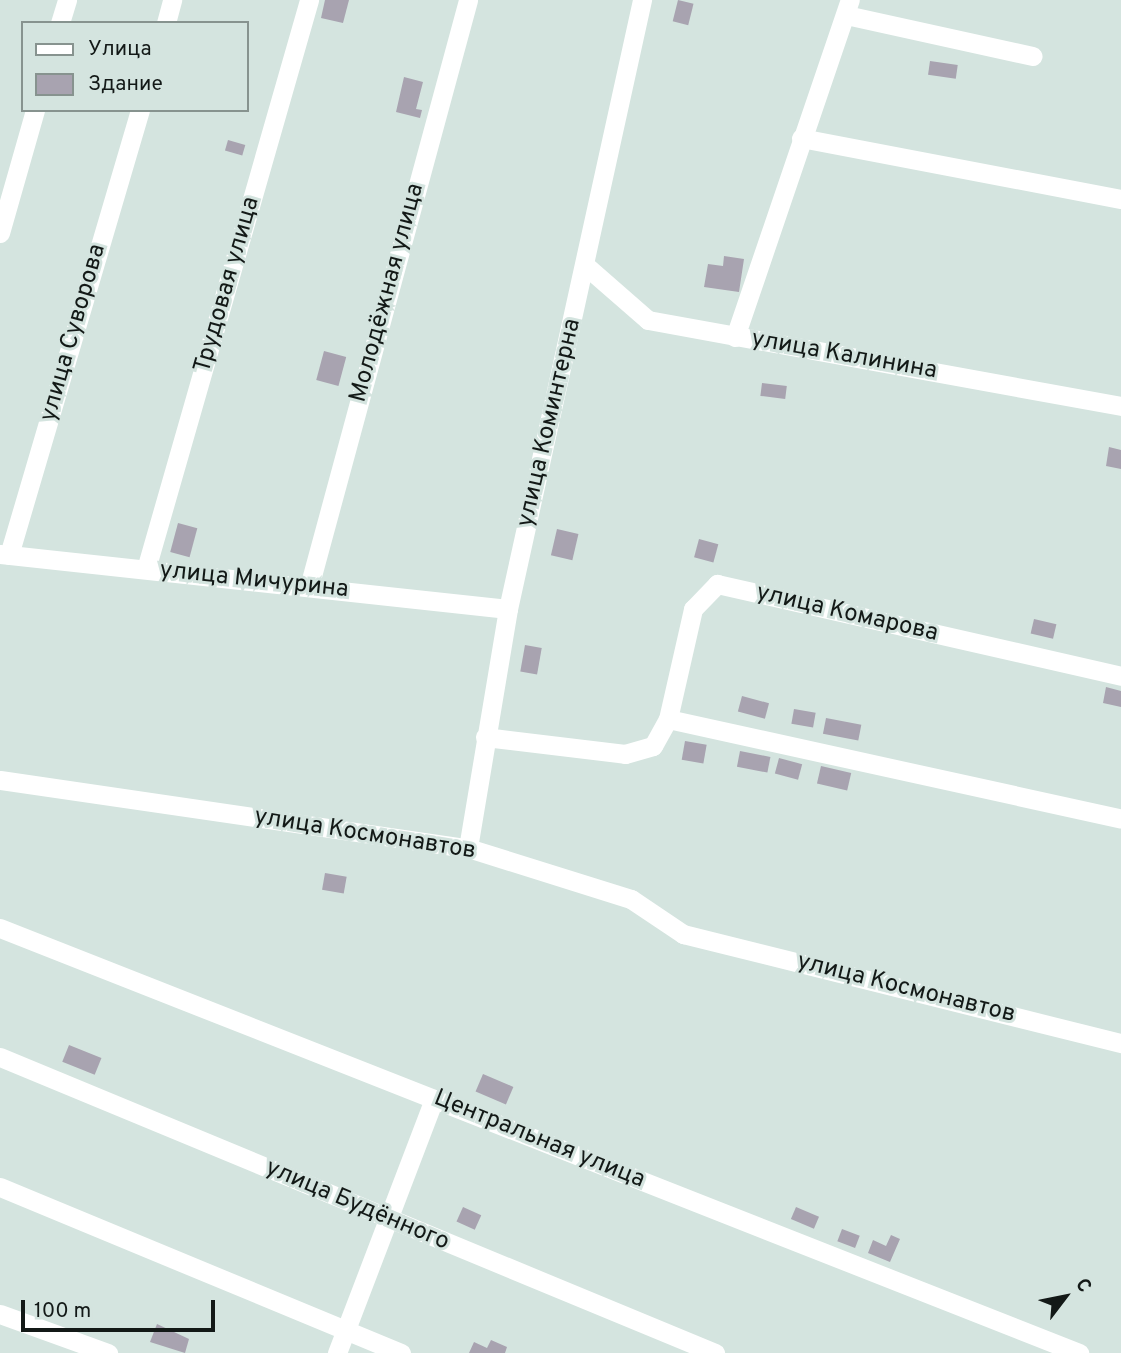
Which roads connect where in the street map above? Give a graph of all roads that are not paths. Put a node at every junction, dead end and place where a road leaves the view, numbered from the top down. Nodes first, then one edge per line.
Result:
1 (67, 0) edge
2 (172, 0) edge
3 (309, 0) edge
4 (468, 0) edge
5 (642, 0) edge
6 (848, 7) edge
7 (61, 21) edge
8 (167, 21) edge
9 (1033, 56) dead end
10 (34, 112) edge
11 (139, 112) edge
12 (801, 138) junction
13 (1121, 199) edge
14 (0, 233) edge
15 (586, 266) junction
16 (734, 337) junction
17 (1121, 406) edge
18 (4, 554) edge
19 (146, 569) junction
20 (309, 587) junction
21 (508, 609) junction
22 (1121, 676) edge
23 (668, 719) junction
24 (485, 737) junction
25 (0, 780) edge
26 (1121, 819) edge
27 (468, 848) junction
28 (0, 928) edge
29 (1121, 1043) edge
30 (0, 1057) edge
31 (434, 1099) junction
32 (0, 1186) edge
33 (386, 1218) junction
34 (0, 1314) edge
35 (345, 1328) junction
36 (108, 1353) edge
37 (337, 1353) edge
38 (401, 1353) edge
39 (715, 1353) edge
40 (1079, 1353) edge

1 - 7 street
2 - 8 street
3 - 19 street, Трудовая улица
4 - 20 street, Молодёжная улица
5 - 15 street, улица Коминтерна
6 - 9 street
6 - 12 street
10 - 14 street
11 - 18 street, улица Суворова
12 - 13 street
12 - 16 street
15 - 16 street, улица Калинина
15 - 21 street, улица Коминтерна
16 - 17 street, улица Калинина
18 - 19 street, улица Мичурина
19 - 20 street, улица Мичурина
20 - 21 street, улица Мичурина
21 - 24 street, улица Коминтерна
22 - 23 street, улица Комарова
23 - 24 street, улица Комарова
23 - 26 street
24 - 27 street, улица Коминтерна
25 - 27 street, улица Космонавтов
27 - 29 street, улица Космонавтов
28 - 31 street, Центральная улица
30 - 33 street, улица Будённого
31 - 33 street
31 - 40 street, Центральная улица
32 - 35 street
33 - 35 street
33 - 39 street, улица Будённого
34 - 36 street
35 - 37 street
35 - 38 street

